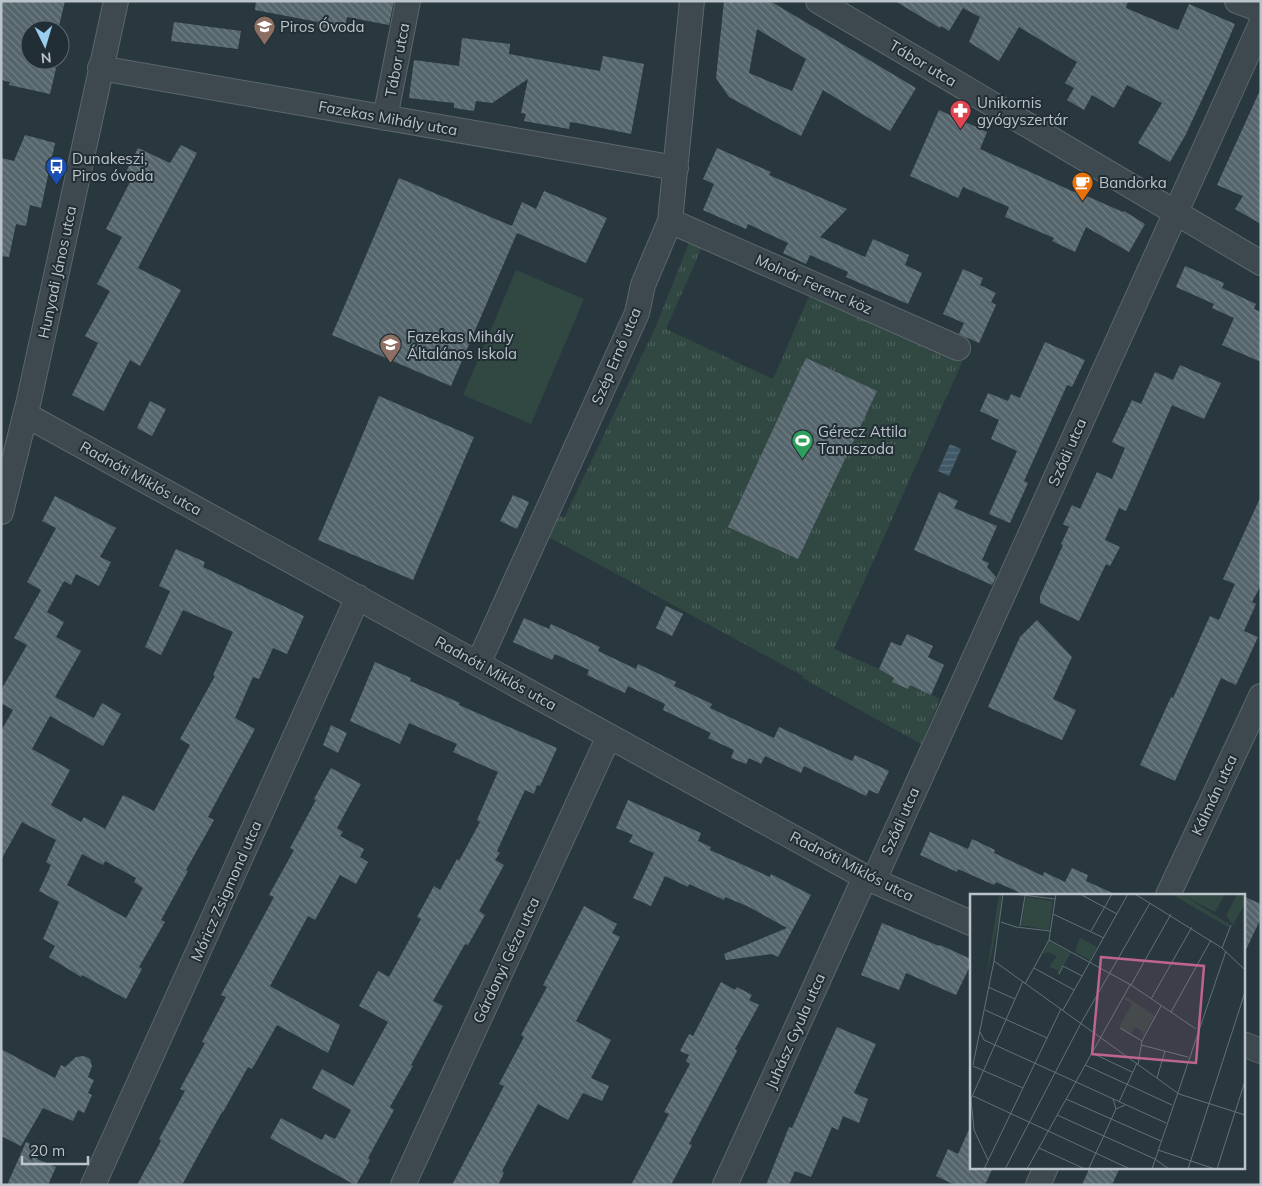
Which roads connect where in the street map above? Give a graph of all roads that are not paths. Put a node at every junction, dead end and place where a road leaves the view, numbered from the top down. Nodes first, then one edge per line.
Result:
1 (116, 1) edge
2 (408, 1) edge
3 (692, 1) edge
4 (818, 1) edge
5 (1237, 1) edge
6 (1261, 10) edge
7 (1261, 24) edge
8 (100, 68) junction
9 (385, 118) junction
10 (676, 168) junction
11 (1176, 213) junction
12 (670, 221) junction
13 (1261, 263) edge
14 (958, 348) dead end
15 (26, 415) junction
16 (1, 512) edge
17 (358, 597) junction
18 (478, 664) junction
19 (1261, 696) edge
20 (609, 736) junction
21 (870, 879) junction
22 (1168, 894) edge
23 (970, 923) edge
24 (1244, 1044) edge
25 (1261, 1051) edge
26 (1046, 1168) edge
27 (93, 1185) edge
28 (403, 1185) edge
29 (726, 1185) edge
30 (1038, 1185) edge

1 - 8 street, Hunyadi János utca
2 - 9 street, Tábor utca
3 - 10 street, Szép Ernő utca
4 - 11 street, Tábor utca
5 - 6 street
7 - 11 street, Sződi utca
8 - 9 street, Fazekas Mihály utca
8 - 15 street, Hunyadi János utca
9 - 10 street, Fazekas Mihály utca
10 - 12 street, Szép Ernő utca
11 - 13 street, Tábor utca
11 - 21 street, Sződi utca
12 - 14 street, Molnár Ferenc köz
12 - 18 street, Szép Ernő utca
15 - 16 street, Hunyadi János utca
15 - 17 street, Radnóti Miklós utca
17 - 18 street, Radnóti Miklós utca
17 - 27 street, Móricz Zsigmond utca
18 - 20 street, Radnóti Miklós utca
19 - 22 street, Kálmán utca
20 - 21 street, Radnóti Miklós utca
20 - 28 street, Gárdonyi Géza utca
21 - 23 street, Radnóti Miklós utca
21 - 29 street, Juhász Gyula utca
24 - 25 street
26 - 30 street

